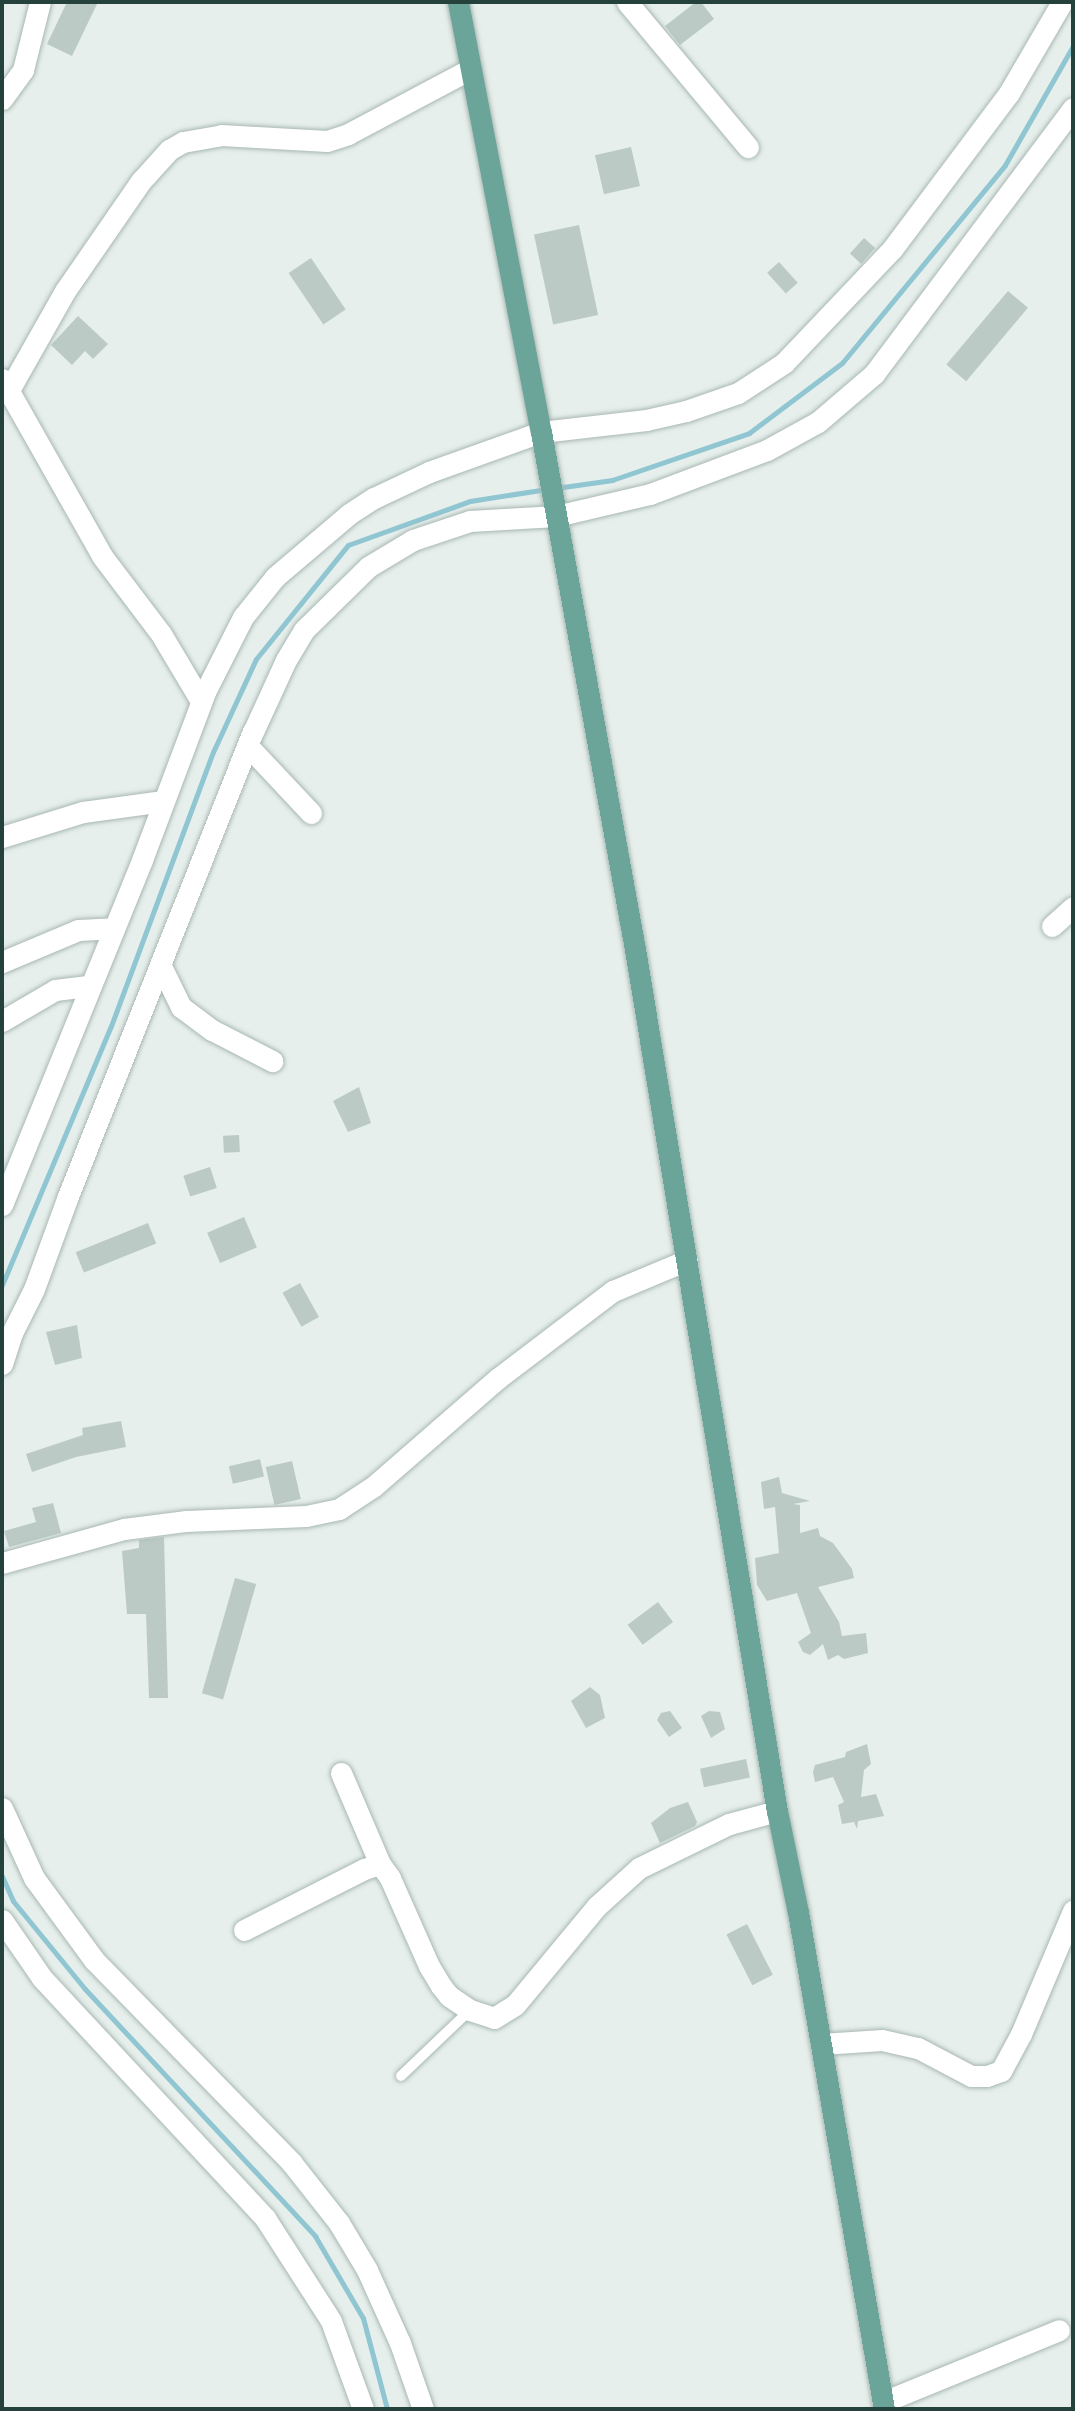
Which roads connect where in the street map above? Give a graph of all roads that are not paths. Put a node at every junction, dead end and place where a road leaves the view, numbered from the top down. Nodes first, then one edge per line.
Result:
1 (40, 2) edge
2 (458, 2) edge
3 (627, 2) edge
4 (1062, 2) edge
5 (470, 69) junction
6 (2, 99) edge
7 (1073, 108) edge
8 (748, 148) dead end
9 (5, 384) edge
10 (541, 432) junction
11 (556, 516) junction
12 (201, 701) junction
13 (248, 746) junction
14 (163, 801) junction
15 (311, 813) dead end
16 (2, 837) edge
17 (1073, 907) edge
18 (1052, 926) dead end
19 (113, 928) junction
20 (2, 962) edge
21 (161, 967) junction
22 (90, 986) junction
23 (2, 1021) edge
24 (272, 1061) dead end
25 (4, 1195) edge
26 (687, 1260) junction
27 (2, 1364) edge
28 (2, 1563) edge
29 (341, 1773) dead end
30 (2, 1808) edge
31 (777, 1811) junction
32 (380, 1864) junction
33 (1073, 1911) edge
34 (2, 1920) edge
35 (244, 1930) dead end
36 (1067, 1945) edge
37 (470, 2010) junction
38 (821, 2044) junction
39 (401, 2076) dead end
40 (1059, 2330) dead end
41 (883, 2406) edge
42 (363, 2409) edge
43 (423, 2409) edge

1 - 6 street
2 - 5 main road
3 - 8 street
4 - 10 street
5 - 9 street
5 - 10 main road
7 - 11 street
9 - 12 street
10 - 11 main road
10 - 12 street
11 - 13 street
11 - 26 main road
12 - 14 street
13 - 15 street
13 - 21 street
14 - 16 street
14 - 19 street
17 - 18 street
19 - 20 street
19 - 22 street
21 - 24 street
21 - 27 street
22 - 23 street
22 - 25 street
26 - 28 street
26 - 31 main road
29 - 32 street
30 - 43 street
31 - 37 street
31 - 38 main road
32 - 35 street
32 - 37 street
33 - 36 street
34 - 42 street
36 - 38 street
37 - 39 lane
38 - 41 main road
40 - 41 street

